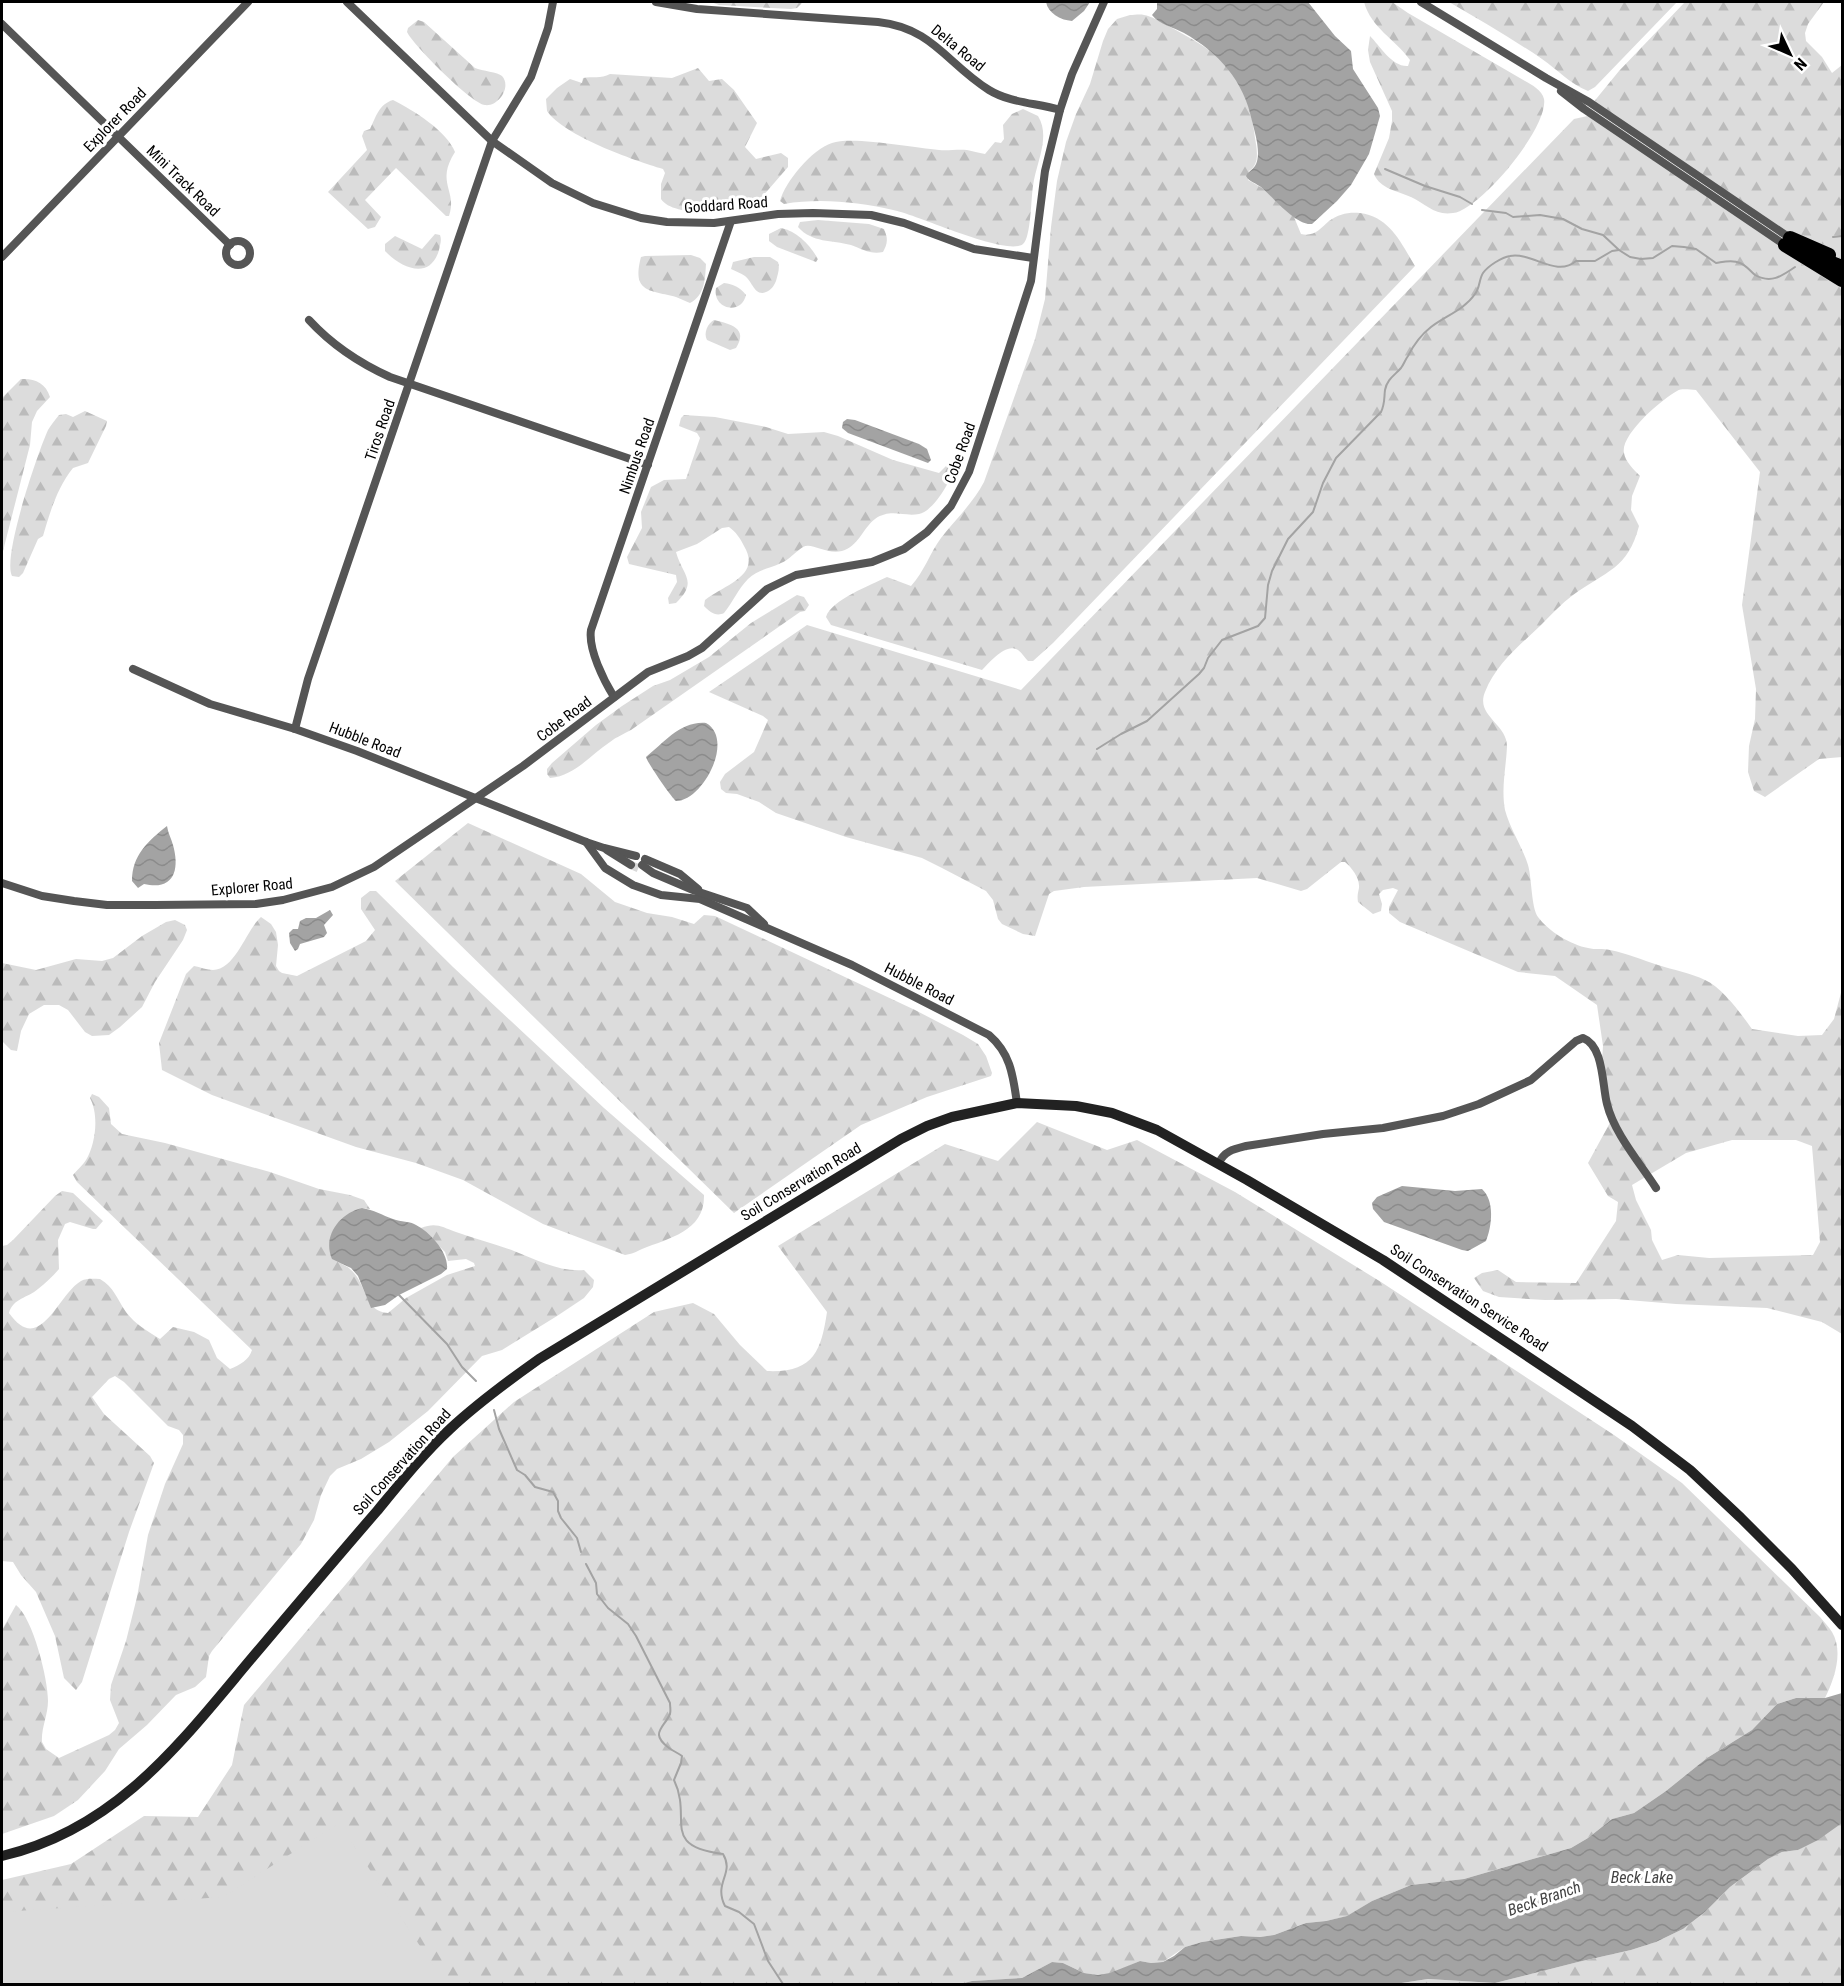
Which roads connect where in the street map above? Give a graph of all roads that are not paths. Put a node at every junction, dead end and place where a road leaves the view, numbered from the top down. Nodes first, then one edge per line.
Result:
1 (248, 2) edge
2 (347, 2) edge
3 (554, 2) edge
4 (656, 2) edge
5 (1104, 2) edge
6 (1421, 2) edge
7 (2, 24) edge
8 (1060, 110) junction
9 (118, 137) junction
10 (492, 141) junction
11 (731, 221) junction
12 (1788, 242) junction
13 (230, 245) dead end
14 (2, 257) edge
15 (1033, 258) junction
16 (1842, 258) edge
17 (1842, 267) edge
18 (1842, 274) edge
19 (1842, 280) edge
20 (309, 320) dead end
21 (409, 384) junction
22 (648, 465) junction
23 (132, 669) dead end
24 (614, 697) junction
25 (295, 729) junction
26 (477, 798) junction
27 (586, 842) junction
28 (604, 848) junction
29 (2, 883) edge
30 (704, 893) junction
31 (767, 928) junction
32 (1017, 1103) junction
33 (1219, 1163) junction
34 (1656, 1188) dead end
35 (1842, 1625) edge
36 (2, 1856) edge

1 - 9 street, Explorer Road
2 - 10 street, Goddard Road
3 - 10 street, Tiros Road
4 - 8 street, Delta Road
5 - 8 street, Cobe Road
6 - 12 street
7 - 9 street, Mini Track Road
8 - 15 street, Cobe Road
9 - 13 street, Mini Track Road
9 - 14 street, Explorer Road
10 - 11 street, Goddard Road
10 - 21 street, Tiros Road
11 - 15 street, Goddard Road
11 - 22 street, Nimbus Road
12 - 16 highway
12 - 17 highway
12 - 18 highway
12 - 19 highway
15 - 24 street, Cobe Road
20 - 21 street
21 - 22 street
21 - 25 street, Tiros Road
22 - 24 street, Nimbus Road
23 - 25 street, Hubble Road
24 - 26 street, Cobe Road
25 - 26 street, Hubble Road
26 - 27 street, Hubble Road
26 - 29 street, Explorer Road
27 - 28 street, Hubble Road
27 - 31 street, Hubble Road
28 - 28 street, Hubble Road
30 - 30 street, Hubble Road
30 - 31 street, Hubble Road
31 - 32 street, Hubble Road
32 - 33 main road, Soil Conservation Service Road
32 - 36 main road, Soil Conservation Road
33 - 34 street
33 - 35 main road, Soil Conservation Service Road

